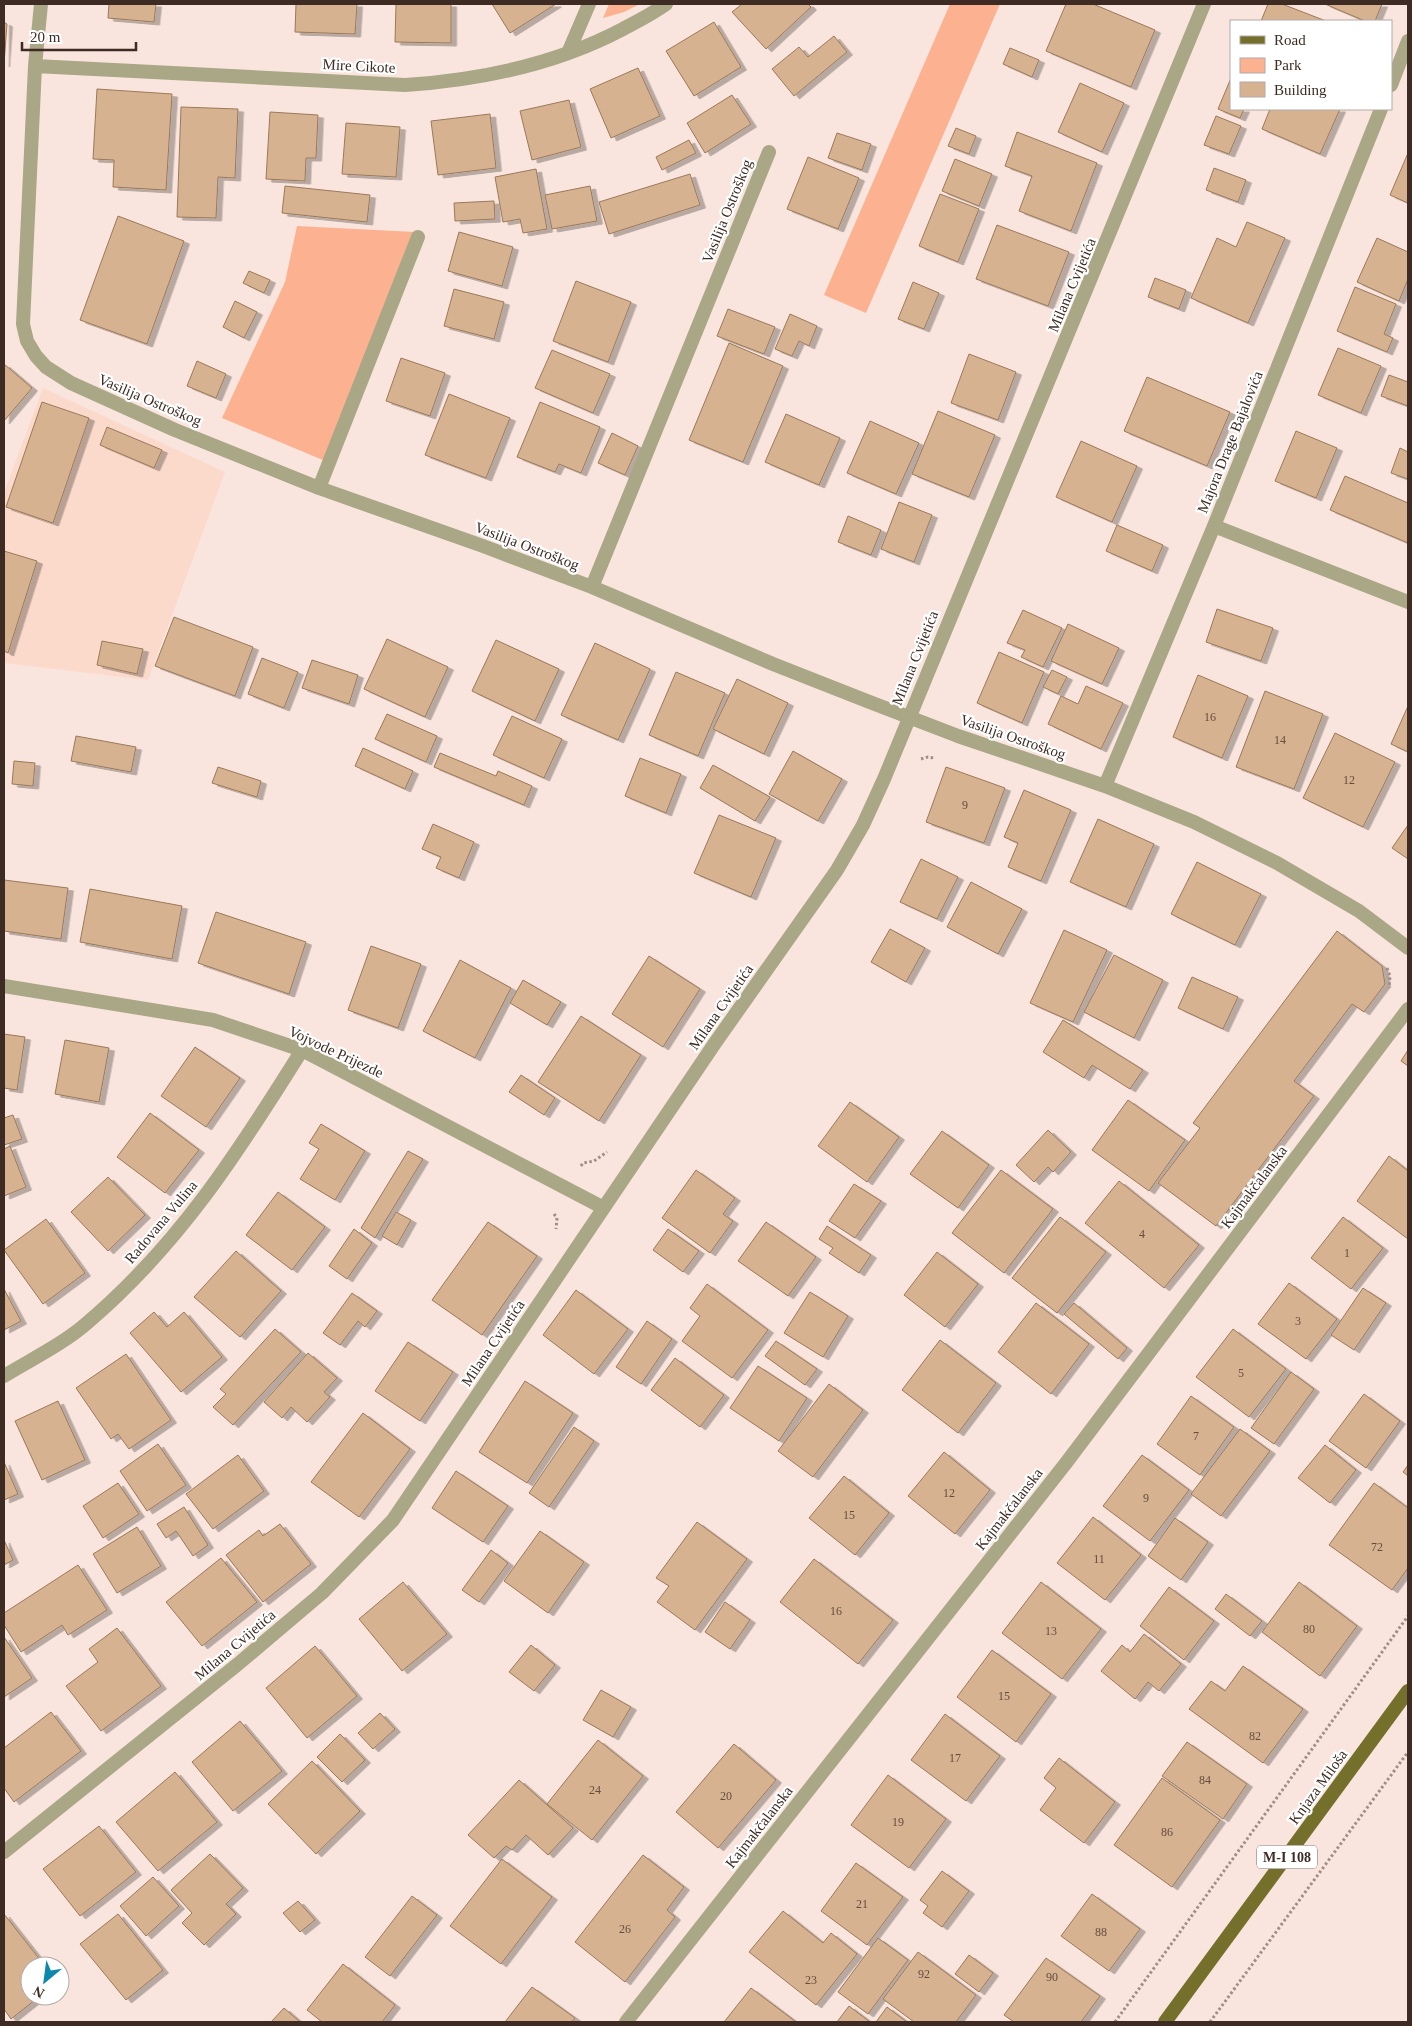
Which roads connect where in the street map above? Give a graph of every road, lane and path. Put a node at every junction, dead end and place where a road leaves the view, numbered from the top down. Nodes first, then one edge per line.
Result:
1 (41, 4) edge
2 (589, 4) edge
3 (666, 4) edge
4 (1204, 4) edge
5 (1408, 41) edge
6 (568, 53) junction
7 (35, 66) junction
8 (1392, 82) edge
9 (1381, 110) edge
10 (769, 152) dead end
11 (418, 237) dead end
12 (319, 488) junction
13 (1214, 526) junction
14 (592, 587) junction
15 (1408, 602) edge
16 (909, 717) junction
17 (937, 758) dead end
18 (917, 760) dead end
19 (1105, 786) junction
20 (1408, 948) edge
21 (1385, 962) dead end
22 (4, 986) edge
23 (1388, 994) dead end
24 (1408, 1009) edge
25 (302, 1050) junction
26 (612, 1147) dead end
27 (567, 1188) junction
28 (602, 1208) junction
29 (553, 1237) dead end
30 (4, 1376) edge
31 (1408, 1616) edge
32 (1408, 1691) edge
33 (1408, 1752) edge
34 (4, 1852) edge
35 (626, 2022) edge
36 (1115, 2022) edge
37 (1165, 2022) edge
38 (1210, 2022) edge

1 - 7 street, Vasilija Ostroškog
2 - 6 street
3 - 6 street, Mire Cikote
4 - 16 street, Milana Cvijetića
5 - 8 street
6 - 7 street, Mire Cikote
7 - 12 street, Vasilija Ostroškog
9 - 13 street, Majora Drage Bajalovića
10 - 14 street, Vasilija Ostroškog
11 - 12 street
12 - 14 street, Vasilija Ostroškog
13 - 15 street
13 - 19 street, Majora Drage Bajalovića
14 - 16 street, Vasilija Ostroškog
16 - 19 street, Vasilija Ostroškog
16 - 28 street, Milana Cvijetića
17 - 18 path
19 - 20 street, Vasilija Ostroškog
21 - 23 path
22 - 25 street, Vojvode Prijezde
24 - 35 street, Kajmakčalanska
25 - 27 street, Vojvode Prijezde
25 - 30 street, Radovana Vulina
26 - 27 path
27 - 28 street, Vojvode Prijezde
27 - 29 path
28 - 34 street, Milana Cvijetića
31 - 36 path
32 - 37 main road, Knjaza Miloša / M-I 108
33 - 38 path

